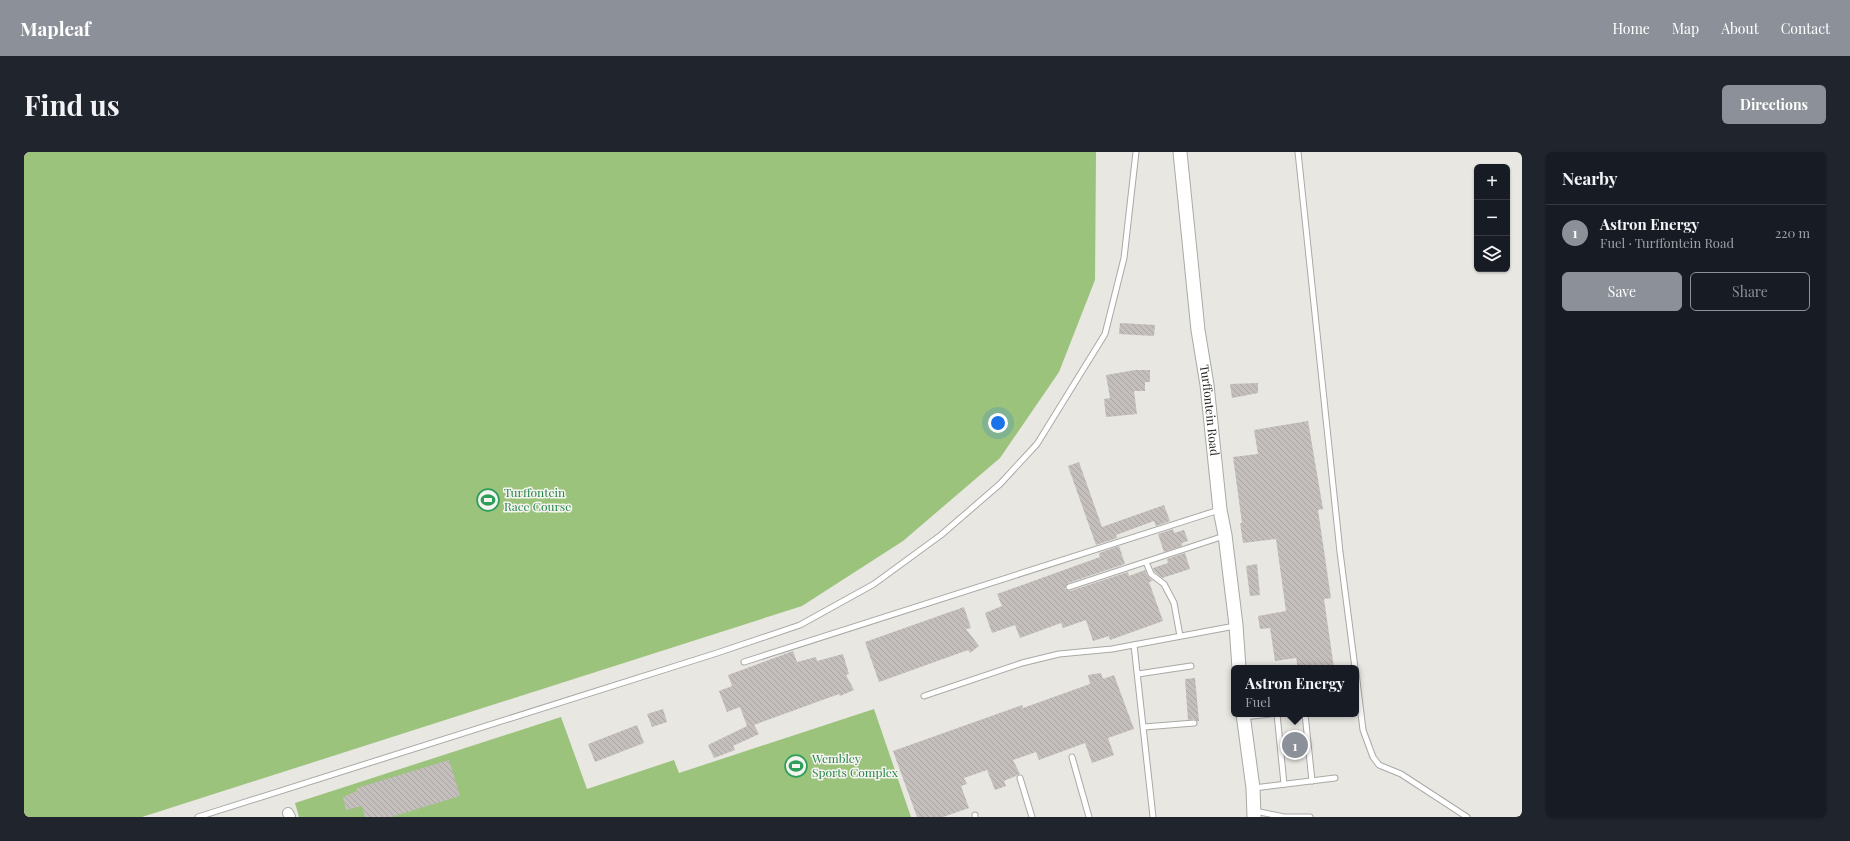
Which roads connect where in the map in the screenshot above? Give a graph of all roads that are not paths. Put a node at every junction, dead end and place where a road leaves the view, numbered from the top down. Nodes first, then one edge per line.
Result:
1 (1136, 152) edge
2 (1180, 152) edge
3 (1298, 152) edge
4 (1220, 510) junction
5 (1225, 536) junction
6 (1146, 562) junction
7 (1069, 587) dead end
8 (1236, 625) junction
9 (1180, 636) junction
10 (1134, 645) junction
11 (744, 662) dead end
12 (1239, 665) edge
13 (1355, 665) edge
14 (1191, 666) dead end
15 (1138, 674) junction
16 (924, 696) dead end
17 (1359, 697) edge
18 (1243, 717) edge
19 (1277, 717) edge
20 (1305, 717) edge
21 (1194, 723) dead end
22 (1144, 727) junction
23 (1072, 757) dead end
24 (1020, 778) dead end
25 (1334, 778) dead end
26 (1312, 781) junction
27 (1284, 784) junction
28 (1253, 788) junction
29 (1254, 814) edge
30 (198, 817) edge
31 (1032, 817) edge
32 (1089, 817) edge
33 (1153, 817) edge
34 (1284, 817) edge
35 (1310, 817) edge
36 (1467, 817) edge

1 - 30 lane
2 - 4 street, Turffontein Road
3 - 13 lane
4 - 5 street, Turffontein Road
4 - 11 lane
5 - 6 lane
5 - 8 street, Turffontein Road
6 - 7 lane
6 - 9 lane
8 - 9 lane
8 - 12 street, Turffontein Road
9 - 10 lane
10 - 15 lane
10 - 16 lane
14 - 15 lane
15 - 22 lane
17 - 36 lane
18 - 28 street
19 - 27 lane
20 - 26 lane
21 - 22 lane
22 - 33 lane
23 - 32 lane
24 - 31 lane
25 - 26 lane
26 - 27 lane
27 - 28 lane
28 - 29 street
29 - 34 lane
34 - 35 lane

